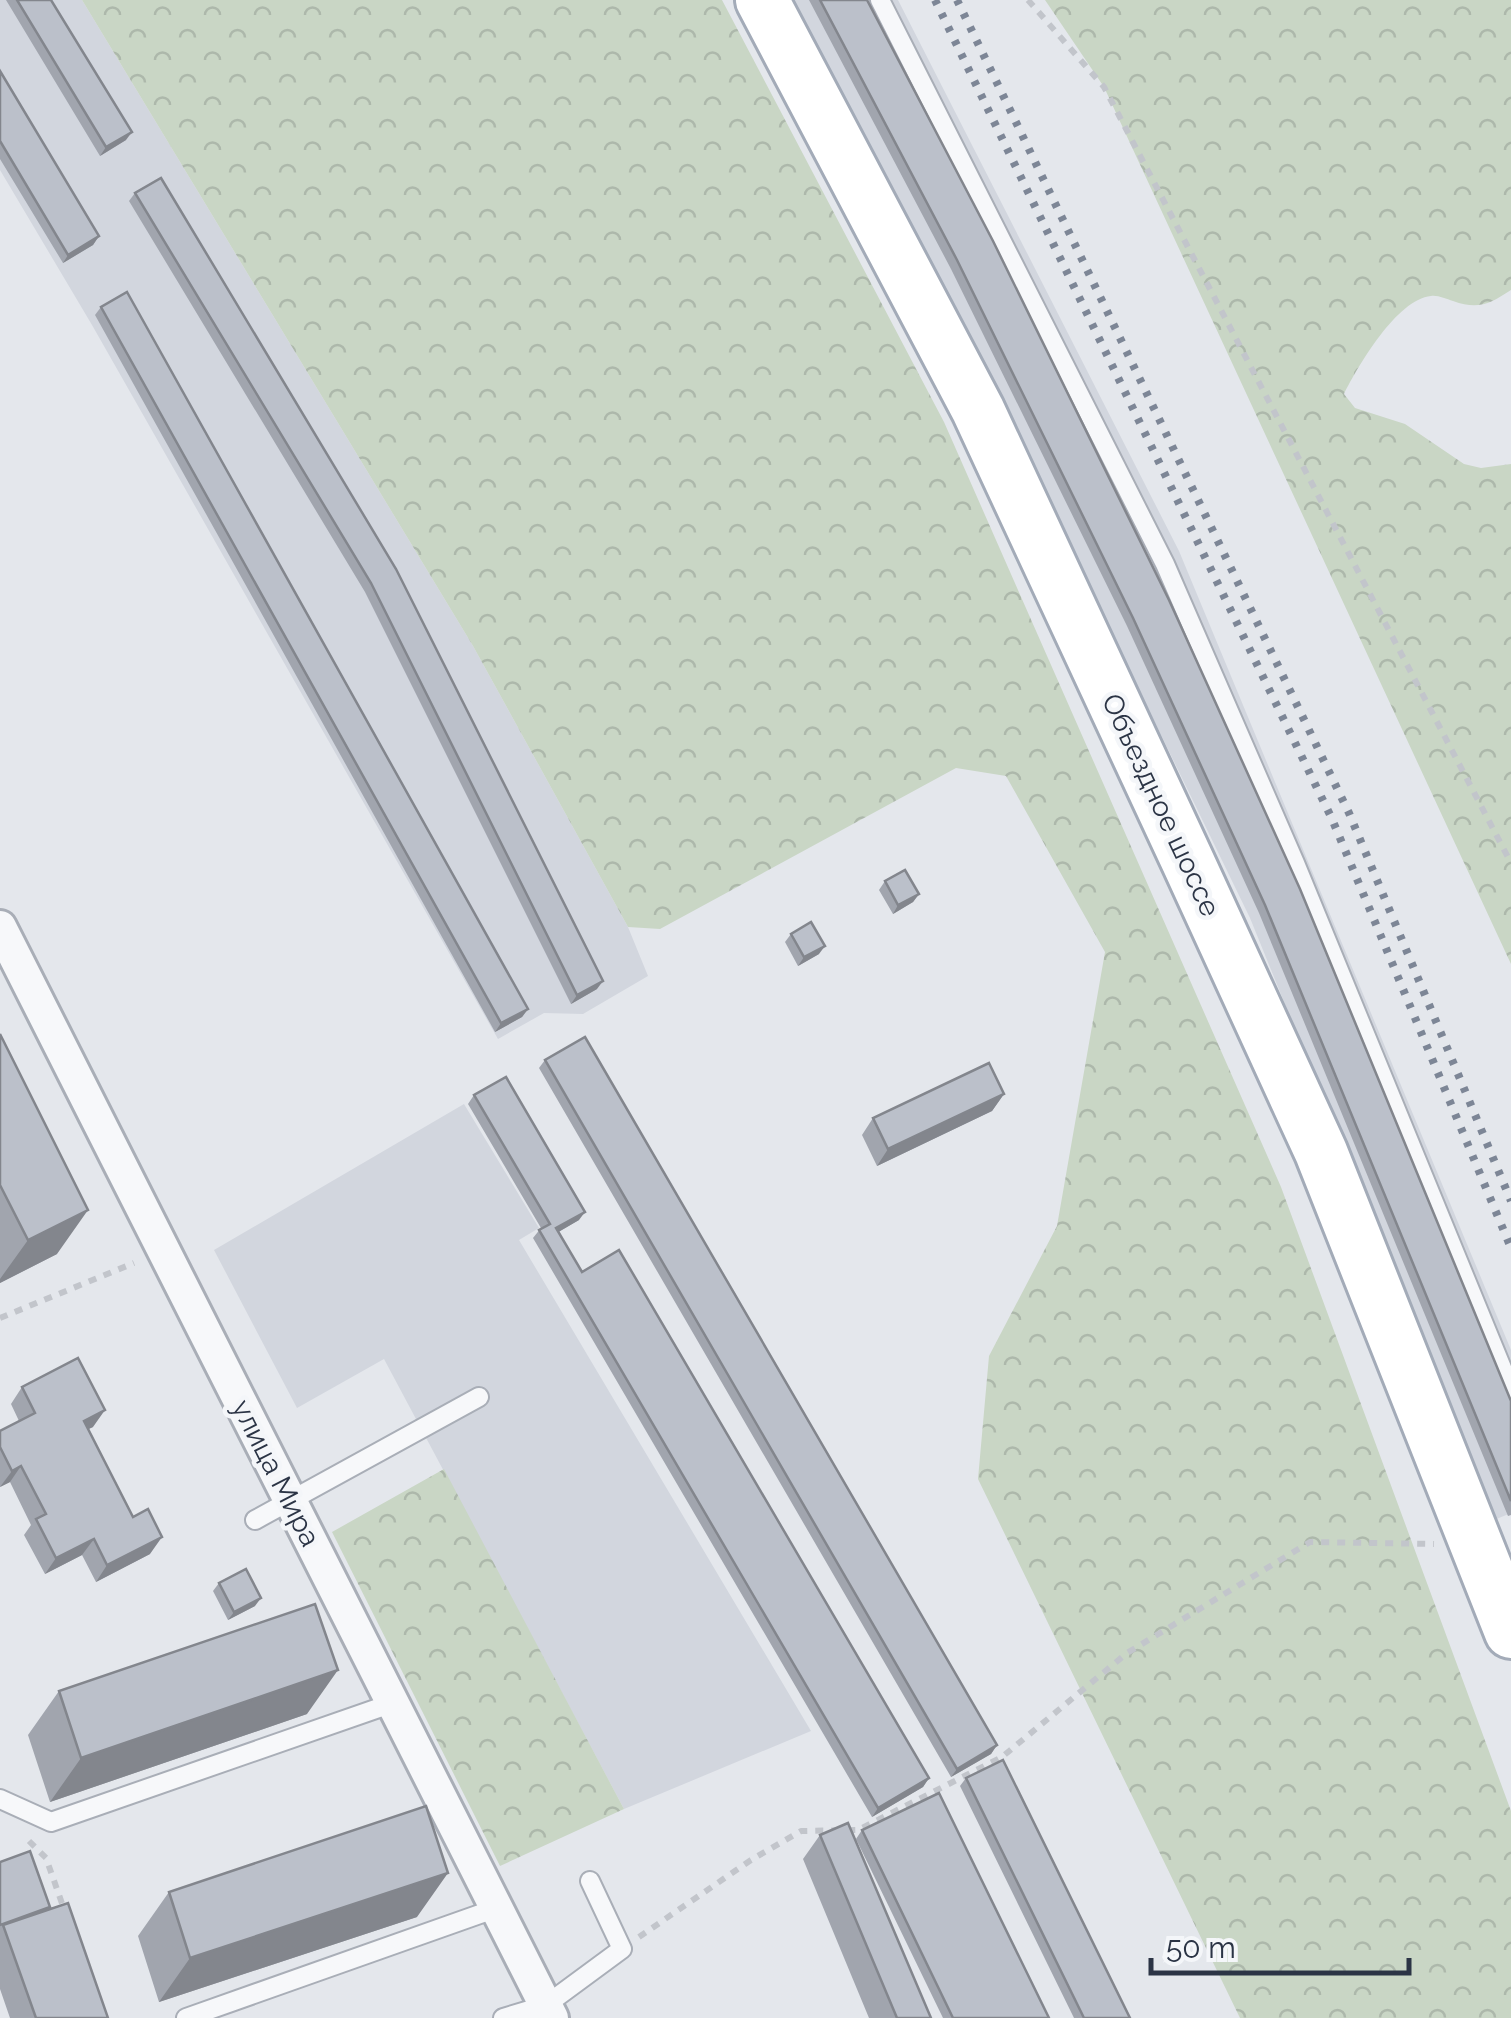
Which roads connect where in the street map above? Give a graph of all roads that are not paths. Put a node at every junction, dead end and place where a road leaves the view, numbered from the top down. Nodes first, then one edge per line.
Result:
1 (762, 0) edge
2 (880, 0) edge
3 (0, 927) edge
4 (1511, 1390) edge
5 (479, 1398) dead end
6 (291, 1502) junction
7 (255, 1520) dead end
8 (1511, 1632) edge
9 (393, 1703) junction
10 (0, 1799) edge
11 (590, 1881) dead end
12 (497, 1908) junction
13 (549, 2011) edge
14 (186, 2018) edge
15 (503, 2018) edge

1 - 8 main road, Объездное шоссе
2 - 4 lane
3 - 6 street, улица Мира
5 - 6 lane
6 - 7 lane
6 - 9 street, улица Мира
9 - 10 lane
9 - 12 street, улица Мира
11 - 13 lane
12 - 13 street, улица Мира
12 - 14 lane
13 - 15 lane

